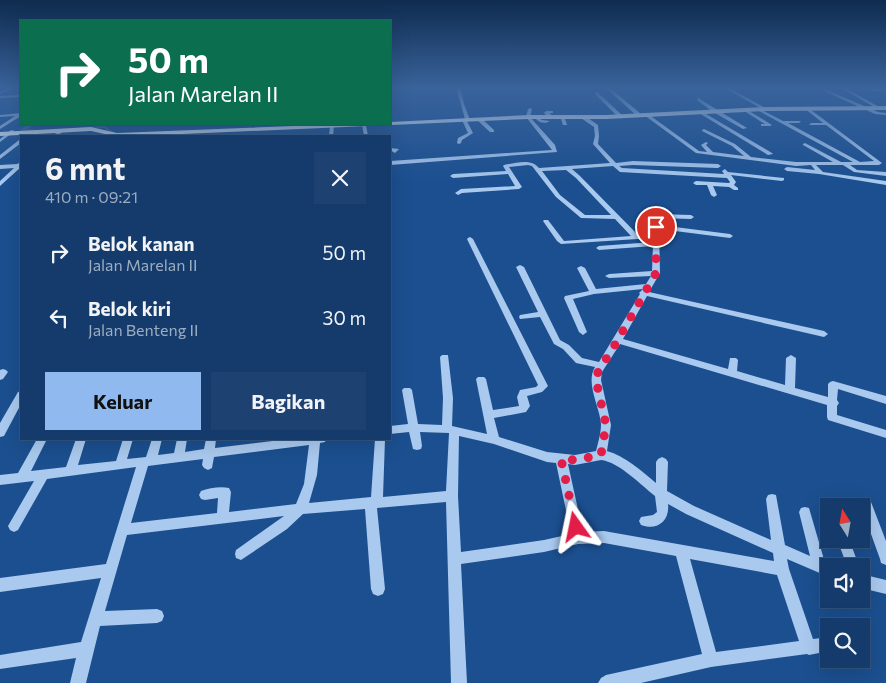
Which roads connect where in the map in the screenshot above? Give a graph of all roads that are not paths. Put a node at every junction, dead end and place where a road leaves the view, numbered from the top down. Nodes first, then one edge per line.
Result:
1 (14, 119) edge
2 (479, 119) junction
3 (482, 119) edge
4 (530, 119) edge
5 (563, 119) edge
6 (585, 119) edge
7 (648, 119) edge
8 (712, 119) edge
9 (729, 119) edge
10 (757, 119) edge
11 (777, 119) edge
12 (822, 119) edge
13 (466, 120) junction
14 (755, 122) dead end
15 (783, 122) junction
16 (799, 122) dead end
17 (391, 124) edge
18 (565, 124) dead end
19 (811, 124) dead end
20 (829, 124) junction
21 (364, 125) edge
22 (332, 126) junction
23 (1, 127) edge
24 (745, 128) dead end
25 (62, 130) junction
26 (704, 130) dead end
27 (492, 131) dead end
28 (12, 132) junction
29 (35, 132) junction
30 (0, 134) edge
31 (182, 134) edge
32 (208, 134) edge
33 (30, 135) edge
34 (56, 135) edge
35 (331, 135) edge
36 (0, 141) edge
37 (20, 143) edge
38 (459, 143) dead end
39 (706, 143) dead end
40 (805, 144) dead end
41 (710, 153) junction
42 (770, 154) dead end
43 (0, 157) edge
44 (749, 158) junction
45 (391, 163) edge
46 (613, 164) junction
47 (844, 164) junction
48 (861, 164) junction
49 (20, 165) edge
50 (813, 165) junction
51 (718, 166) junction
52 (0, 168) edge
53 (567, 168) junction
54 (787, 169) dead end
55 (538, 170) junction
56 (508, 172) junction
57 (819, 172) junction
58 (886, 174) edge
59 (727, 175) junction
60 (453, 176) dead end
61 (782, 179) dead end
62 (696, 183) dead end
63 (886, 183) edge
64 (0, 184) edge
65 (710, 184) junction
66 (458, 194) dead end
67 (714, 195) dead end
68 (617, 217) junction
69 (691, 217) dead end
70 (546, 221) dead end
71 (657, 235) junction
72 (635, 236) junction
73 (730, 236) dead end
74 (470, 239) dead end
75 (599, 248) dead end
76 (520, 267) dead end
77 (581, 268) dead end
78 (656, 273) junction
79 (609, 276) dead end
80 (645, 290) junction
81 (594, 292) junction
82 (543, 314) junction
83 (523, 317) dead end
84 (583, 332) dead end
85 (824, 334) dead end
86 (620, 341) junction
87 (445, 357) dead end
88 (791, 358) dead end
89 (732, 360) dead end
90 (601, 365) junction
91 (732, 372) junction
92 (481, 379) dead end
93 (790, 389) junction
94 (407, 390) dead end
95 (20, 397) edge
96 (886, 400) edge
97 (834, 403) junction
98 (489, 415) junction
99 (414, 428) junction
100 (391, 430) edge
101 (451, 430) junction
102 (0, 433) edge
103 (886, 434) edge
104 (41, 440) edge
105 (82, 440) edge
106 (128, 440) edge
107 (157, 440) edge
108 (182, 440) edge
109 (211, 440) edge
110 (300, 440) edge
111 (318, 440) edge
112 (380, 440) edge
113 (494, 440) junction
114 (282, 441) edge
115 (253, 442) edge
116 (235, 444) edge
117 (417, 446) dead end
118 (210, 452) junction
119 (601, 455) junction
120 (179, 457) junction
121 (561, 459) junction
122 (148, 460) junction
123 (662, 462) dead end
124 (120, 464) junction
125 (208, 465) dead end
126 (70, 470) junction
127 (43, 474) junction
128 (22, 477) junction
129 (0, 480) edge
130 (661, 494) junction
131 (205, 495) dead end
132 (452, 496) junction
133 (772, 500) dead end
134 (373, 502) junction
135 (300, 509) junction
136 (805, 512) dead end
137 (870, 514) edge
138 (222, 519) junction
139 (645, 521) dead end
140 (14, 526) dead end
141 (122, 530) junction
142 (578, 538) junction
143 (778, 549) junction
144 (681, 550) junction
145 (241, 554) dead end
146 (460, 558) dead end
147 (820, 558) edge
148 (886, 559) edge
149 (820, 568) edge
150 (782, 569) junction
151 (111, 570) junction
152 (870, 583) edge
153 (0, 585) edge
154 (886, 587) edge
155 (378, 590) dead end
156 (156, 616) dead end
157 (96, 619) junction
158 (820, 646) edge
159 (809, 648) junction
160 (86, 649) junction
161 (711, 660) junction
162 (0, 662) edge
163 (78, 683) edge
164 (459, 683) edge
165 (606, 683) edge

1 - 23 street
2 - 3 main road
2 - 13 main road
2 - 27 street
4 - 45 street
5 - 18 street
6 - 46 street
7 - 41 street
8 - 42 street
9 - 24 street
10 - 14 street
11 - 15 street
12 - 20 street
13 - 17 main road
13 - 38 street
15 - 16 street
15 - 48 street
19 - 20 street
20 - 48 street
21 - 22 main road
22 - 32 main road
22 - 35 street
25 - 29 main road
25 - 31 main road
25 - 34 street
26 - 44 street
28 - 29 main road
28 - 30 main road
28 - 36 street
29 - 33 street
31 - 32 main road
37 - 43 street
39 - 41 street
40 - 47 street
41 - 44 street
41 - 51 street
44 - 50 street
46 - 51 street
46 - 53 street
46 - 59 street
47 - 48 street
47 - 50 street
47 - 58 street
49 - 52 street
49 - 64 street
50 - 57 street
51 - 59 street
53 - 55 street
53 - 68 street
54 - 57 street
55 - 56 street
55 - 68 street
56 - 60 street
56 - 66 street
57 - 63 street
59 - 61 street
59 - 65 street
62 - 65 street
65 - 67 street
68 - 72 street
69 - 71 street
70 - 72 street
71 - 72 street
71 - 73 street
71 - 75 street
71 - 78 street
74 - 98 street
76 - 82 street
77 - 81 street
78 - 79 street
78 - 80 street
80 - 81 street
80 - 85 street
80 - 86 street
81 - 84 street
82 - 83 street
82 - 90 street
86 - 90 street
86 - 91 street
87 - 101 street
88 - 93 street
89 - 91 street
90 - 119 street
91 - 93 street
92 - 98 street
93 - 97 street
94 - 99 street
95 - 102 street
96 - 97 street
97 - 103 street
98 - 113 street
99 - 100 street
99 - 101 street
99 - 117 street
101 - 113 street
101 - 132 street
104 - 128 street
105 - 126 street
106 - 124 street
107 - 122 street
108 - 120 street
109 - 118 street
110 - 114 street
111 - 135 street
112 - 134 street
113 - 121 street
114 - 115 street
115 - 116 street
116 - 118 street
118 - 120 street
118 - 125 street
119 - 121 street
119 - 130 street
120 - 122 street
121 - 142 street
122 - 124 street
122 - 141 street
123 - 130 street
124 - 126 street
126 - 127 street
127 - 128 street
127 - 140 street
128 - 129 street
130 - 139 street
130 - 143 street
131 - 138 street
132 - 134 street
132 - 164 street
133 - 143 street
134 - 135 street
134 - 155 street
135 - 138 street
135 - 145 street
136 - 147 street
137 - 148 street
138 - 141 street
141 - 151 street
142 - 144 street
142 - 146 street
143 - 149 street
143 - 150 street
144 - 150 street
144 - 161 street
150 - 159 street
151 - 153 street
151 - 157 street
152 - 154 street
156 - 157 street
157 - 160 street
158 - 159 street
159 - 161 street
160 - 162 street
160 - 163 street
161 - 165 street

